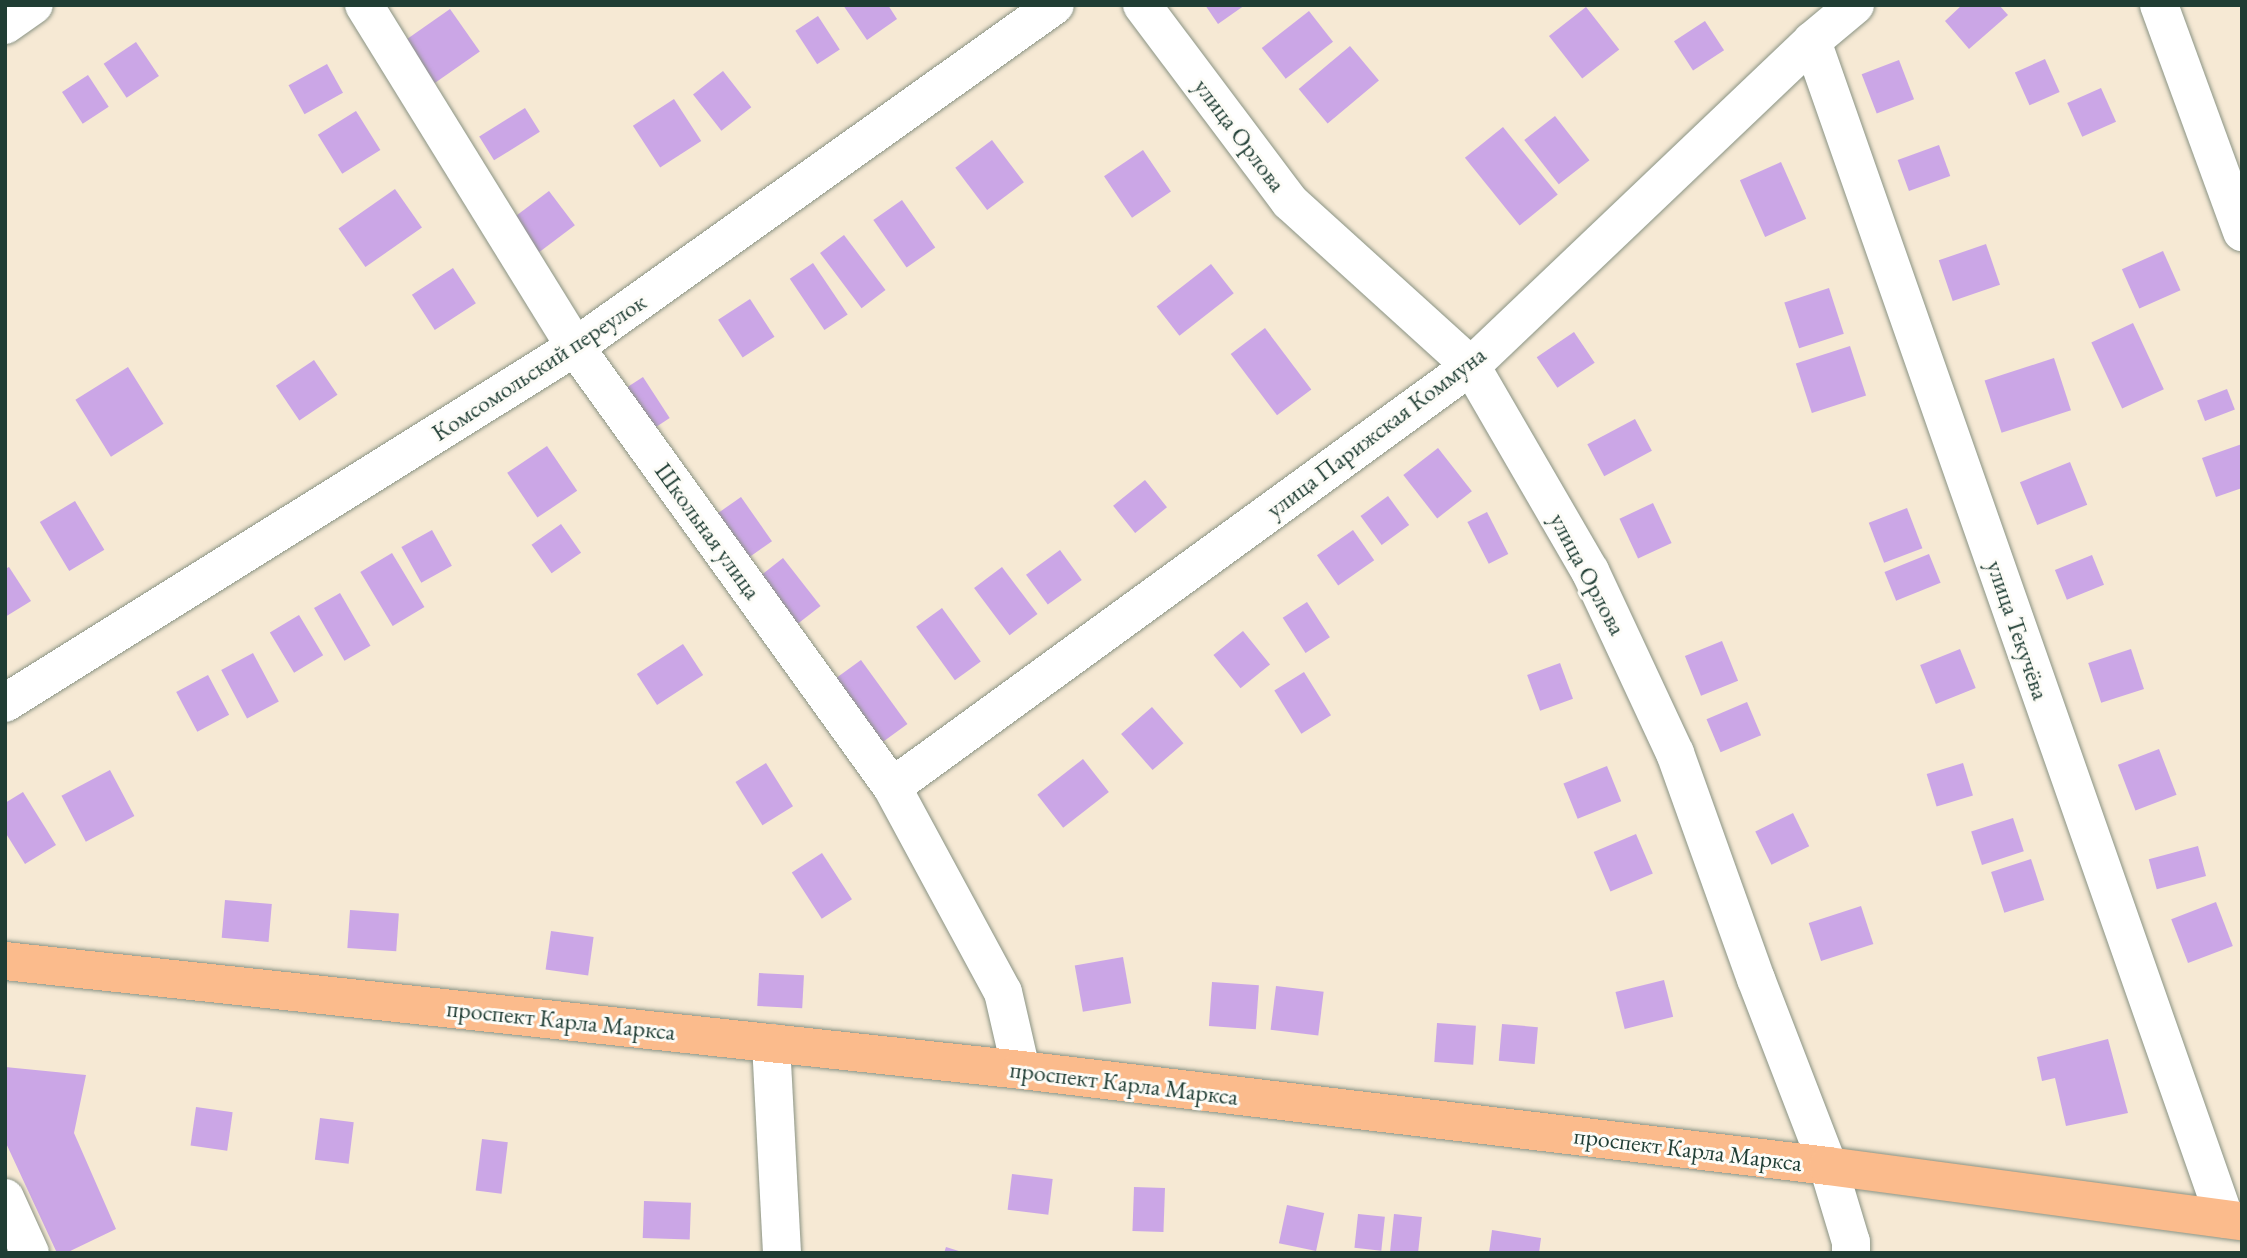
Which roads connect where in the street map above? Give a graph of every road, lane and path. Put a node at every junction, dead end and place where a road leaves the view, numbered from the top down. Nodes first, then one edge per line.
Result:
1 (34, 5) edge
2 (364, 5) edge
3 (1055, 5) edge
4 (1142, 5) edge
5 (1855, 5) edge
6 (2159, 5) edge
7 (5, 25) edge
8 (1812, 41) junction
9 (2242, 232) edge
10 (575, 347) junction
11 (1471, 366) junction
12 (5, 703) edge
13 (892, 787) junction
14 (5, 961) edge
15 (771, 1043) junction
16 (1021, 1070) junction
17 (1828, 1166) junction
18 (5, 1198) edge
19 (2233, 1220) edge
20 (30, 1253) edge
21 (782, 1253) edge
22 (1851, 1253) edge

1 - 7 street
2 - 10 street, Школьная улица
3 - 10 street, Комсомольский переулок
4 - 11 street, улица Орлова
5 - 8 street, улица Парижская Коммуна
6 - 9 street
8 - 11 street, улица Парижская Коммуна
8 - 19 street, улица Текучёва
10 - 12 street, Комсомольский переулок
10 - 13 street, Школьная улица
11 - 13 street, улица Парижская Коммуна
11 - 17 street, улица Орлова
13 - 16 street, Школьная улица
14 - 15 main road, проспект Карла Маркса
15 - 16 main road, проспект Карла Маркса
15 - 21 street
16 - 17 main road, проспект Карла Маркса
17 - 19 main road, проспект Карла Маркса
17 - 22 street, улица Орлова
18 - 20 street

